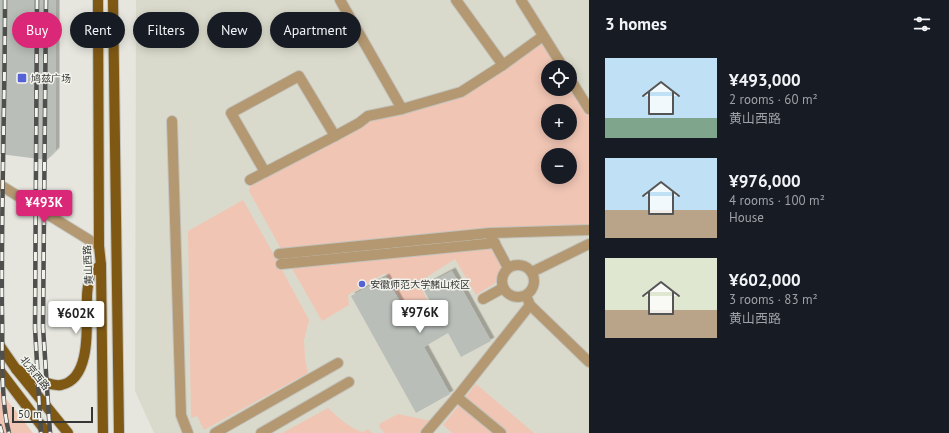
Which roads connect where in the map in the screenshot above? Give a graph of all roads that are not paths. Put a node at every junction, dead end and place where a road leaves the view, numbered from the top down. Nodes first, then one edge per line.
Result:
1 (98, 0) edge
2 (113, 0) edge
3 (340, 0) edge
4 (456, 0) edge
5 (521, 0) edge
6 (543, 36) junction
7 (558, 60) edge
8 (503, 65) junction
9 (577, 89) edge
10 (402, 109) junction
11 (589, 109) edge
12 (172, 121) dead end
13 (335, 136) junction
14 (265, 172) junction
15 (250, 180) dead end
16 (0, 185) edge
17 (589, 230) edge
18 (490, 233) junction
19 (495, 243) junction
20 (589, 244) edge
21 (99, 246) junction
22 (101, 265) junction
23 (508, 268) junction
24 (532, 272) junction
25 (503, 288) junction
26 (526, 295) junction
27 (483, 299) dead end
28 (530, 305) junction
29 (0, 346) edge
30 (589, 362) edge
31 (338, 363) dead end
32 (16, 369) junction
33 (0, 371) edge
34 (349, 382) dead end
35 (457, 397) junction
36 (47, 433) edge
37 (68, 433) edge
38 (103, 433) edge
39 (119, 433) edge
40 (188, 433) edge
41 (216, 433) edge
42 (261, 433) edge
43 (426, 433) edge
44 (501, 433) edge

1 - 21 main road, 黄山西路
2 - 39 main road
3 - 10 street
4 - 8 street
5 - 6 street
6 - 7 street
6 - 8 street
8 - 10 street
9 - 11 street
10 - 13 street
12 - 40 street
13 - 14 street
13 - 14 street
14 - 15 street
16 - 21 street
17 - 18 street
18 - 19 street
18 - 19 street
19 - 23 street
20 - 24 street
21 - 22 main road, 黄山西路
22 - 32 main road
22 - 38 main road, 黄山西路
23 - 24 street
23 - 25 street
24 - 26 street
25 - 26 street
25 - 27 street
26 - 28 street
28 - 30 street
28 - 35 street
29 - 32 main road, 北京西路
31 - 41 street
32 - 37 main road, 北京西路
33 - 36 main road
34 - 42 street
35 - 43 street
35 - 44 street

